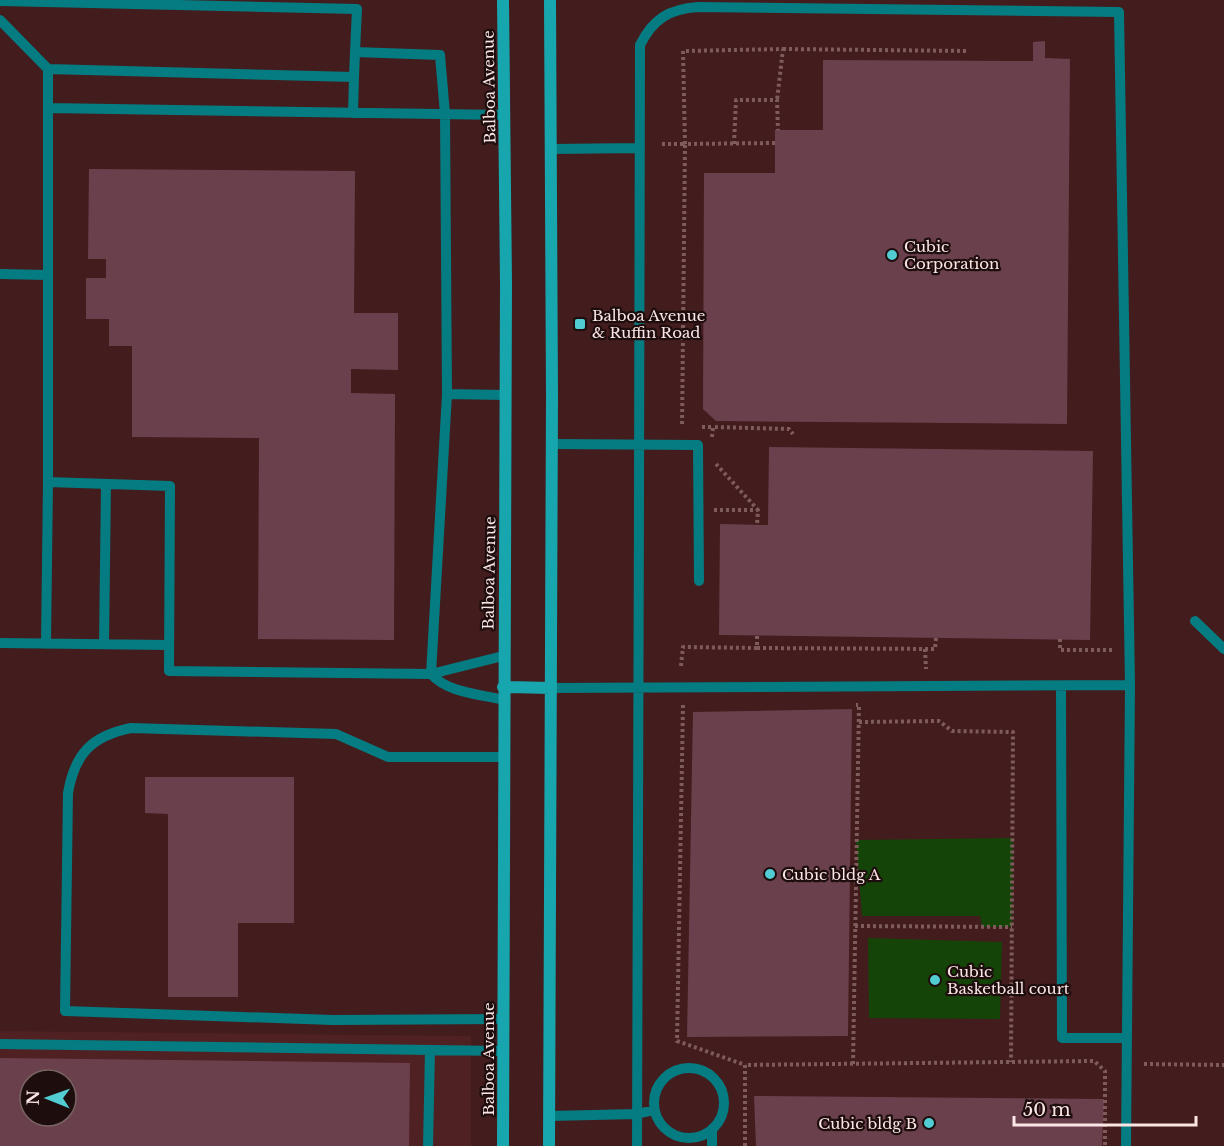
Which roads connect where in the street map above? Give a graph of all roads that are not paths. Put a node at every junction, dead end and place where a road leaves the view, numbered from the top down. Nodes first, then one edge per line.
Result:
1 (503, 0) edge
2 (550, 0) edge
3 (0, 1) edge
4 (1118, 6) edge
5 (0, 20) edge
6 (355, 52) junction
7 (48, 69) junction
8 (354, 76) junction
9 (48, 108) junction
10 (353, 112) junction
11 (445, 114) junction
12 (504, 115) junction
13 (551, 148) junction
14 (640, 148) junction
15 (0, 274) edge
16 (48, 274) junction
17 (447, 394) junction
18 (505, 394) junction
19 (552, 444) junction
20 (638, 444) junction
21 (48, 482) junction
22 (106, 484) junction
23 (699, 581) dead end
24 (1195, 621) dead end
25 (0, 643) edge
26 (46, 644) junction
27 (104, 644) junction
28 (169, 645) junction
29 (1224, 649) edge
30 (503, 656) junction
31 (431, 674) junction
32 (1130, 685) junction
33 (1061, 686) junction
34 (551, 687) junction
35 (641, 688) junction
36 (503, 694) junction
37 (504, 757) junction
38 (503, 1019) junction
39 (1127, 1038) junction
40 (0, 1044) edge
41 (429, 1050) junction
42 (503, 1051) junction
43 (654, 1110) junction
44 (637, 1114) junction
45 (549, 1116) junction
46 (712, 1129) junction
47 (428, 1146) edge
48 (503, 1146) edge
49 (549, 1146) edge
50 (637, 1146) edge
51 (712, 1146) edge
52 (1126, 1146) edge

1 - 12 main road, Balboa Avenue
2 - 13 main road
3 - 6 lane
4 - 14 lane
4 - 32 lane
5 - 7 lane
6 - 8 lane
6 - 11 lane
7 - 8 lane
7 - 9 lane
8 - 10 lane
9 - 10 lane
9 - 16 lane
10 - 11 lane
11 - 12 lane
11 - 17 lane
12 - 18 main road, Balboa Avenue
13 - 14 lane
13 - 19 main road
14 - 20 lane
15 - 16 lane
16 - 21 lane
17 - 18 lane
17 - 31 lane
18 - 30 main road, Balboa Avenue
19 - 20 lane
19 - 34 main road
20 - 23 lane
20 - 35 lane
21 - 22 lane
21 - 26 lane
22 - 27 lane
22 - 28 lane
24 - 29 lane
25 - 26 lane
26 - 27 lane
27 - 28 lane
28 - 31 lane
30 - 31 lane
30 - 36 main road, Balboa Avenue
31 - 36 lane
32 - 33 lane
32 - 39 lane
33 - 35 lane
33 - 39 lane
34 - 35 lane
34 - 36 main road
34 - 45 main road
35 - 44 lane
36 - 37 main road, Balboa Avenue
37 - 38 main road, Balboa Avenue
37 - 38 lane
38 - 42 main road, Balboa Avenue
39 - 52 lane
40 - 41 lane
41 - 42 lane
41 - 47 lane
42 - 48 main road, Balboa Avenue
43 - 44 lane
43 - 46 lane
43 - 46 lane
44 - 45 lane
44 - 50 lane
45 - 49 main road
46 - 51 lane

